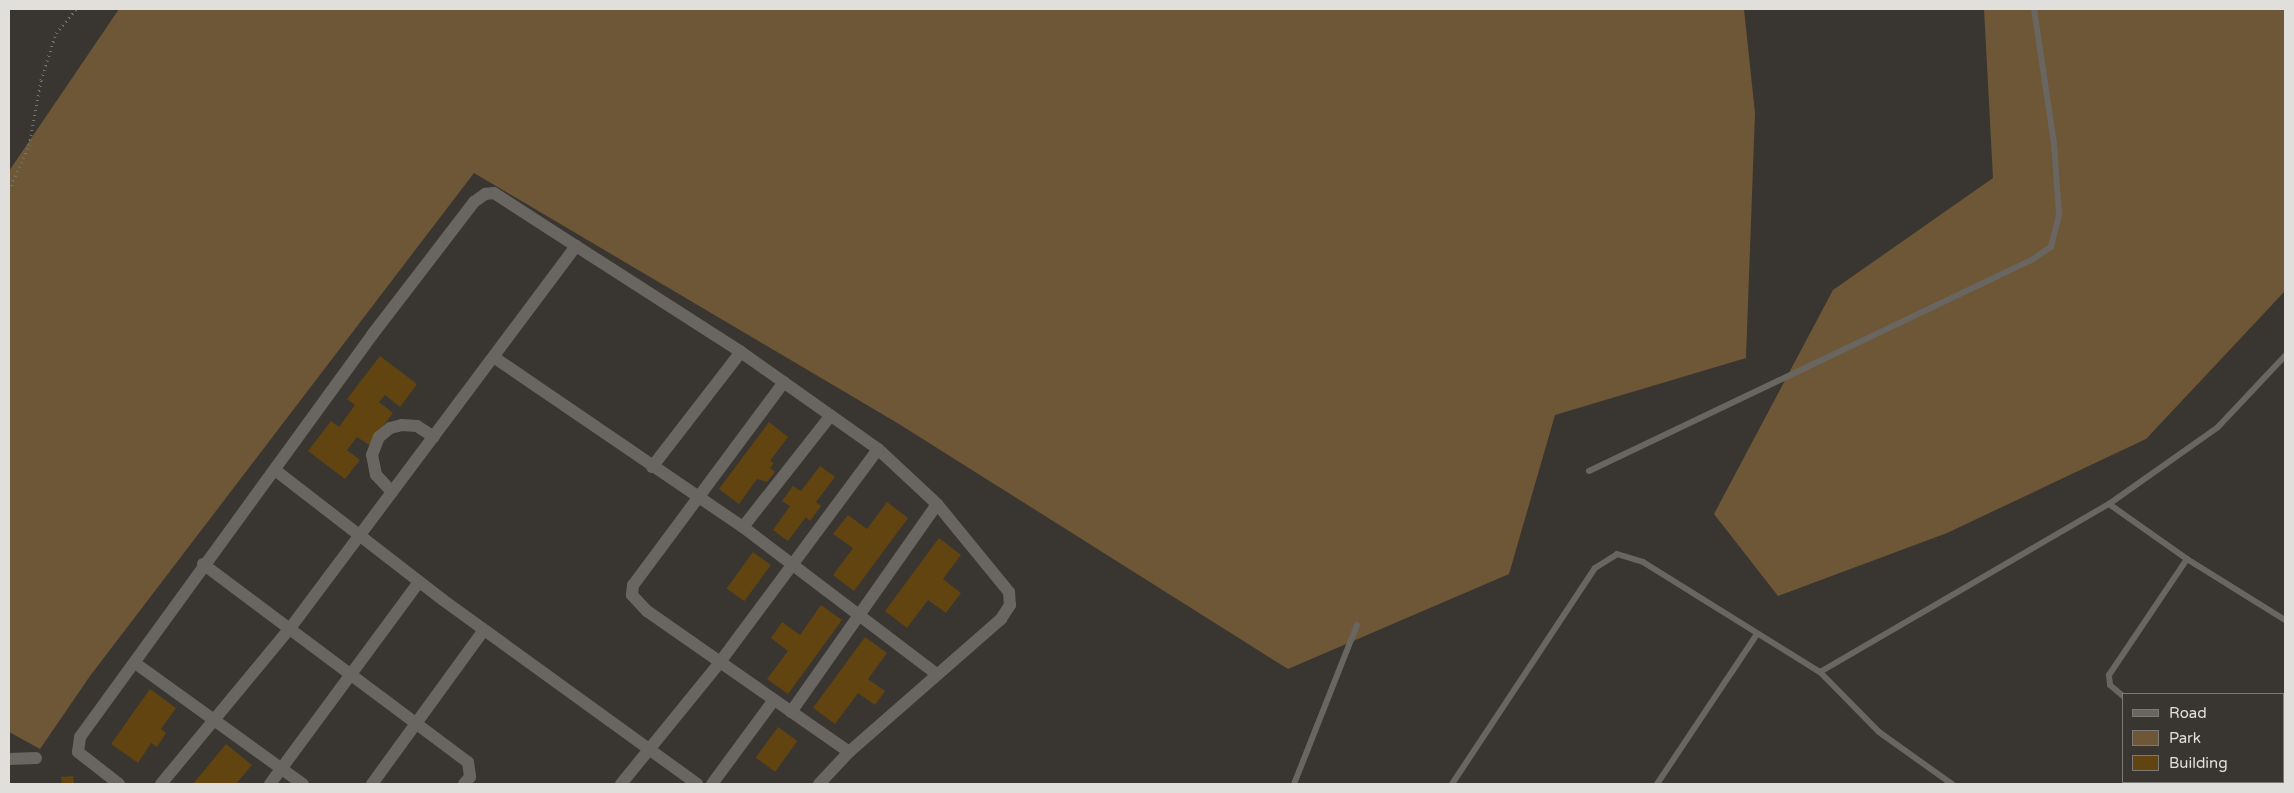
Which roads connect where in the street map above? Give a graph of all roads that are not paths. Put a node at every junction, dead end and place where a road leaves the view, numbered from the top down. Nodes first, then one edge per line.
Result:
1 (2034, 9) edge
2 (576, 246) junction
3 (741, 352) junction
4 (2285, 356) edge
5 (495, 358) junction
6 (784, 382) junction
7 (831, 415) junction
8 (434, 437) junction
9 (878, 449) junction
10 (652, 467) junction
11 (275, 470) junction
12 (1589, 471) dead end
13 (392, 492) junction
14 (698, 497) junction
15 (937, 504) junction
16 (2109, 504) junction
17 (743, 527) junction
18 (359, 535) junction
19 (2187, 559) junction
20 (792, 563) junction
21 (204, 564) junction
22 (419, 582) junction
23 (859, 615) junction
24 (2285, 620) edge
25 (1357, 625) dead end
26 (291, 627) junction
27 (484, 630) junction
28 (1757, 634) junction
29 (720, 662) junction
30 (135, 663) junction
31 (1820, 672) junction
32 (937, 674) junction
33 (350, 675) junction
34 (2122, 695) edge
35 (774, 700) junction
36 (791, 712) junction
37 (214, 720) junction
38 (416, 723) junction
39 (649, 752) junction
40 (849, 752) junction
41 (36, 758) dead end
42 (9, 759) edge
43 (282, 769) junction
44 (119, 784) edge
45 (161, 784) edge
46 (270, 784) edge
47 (303, 784) edge
48 (372, 784) edge
49 (464, 784) edge
50 (621, 784) edge
51 (697, 784) edge
52 (712, 784) edge
53 (819, 784) edge
54 (1294, 784) edge
55 (1452, 784) edge
56 (1657, 784) edge
57 (1952, 784) edge

1 - 12 lane
2 - 3 street
2 - 5 street
2 - 11 street
3 - 6 street
3 - 10 street
4 - 16 lane
5 - 8 street
5 - 10 street
6 - 7 street
6 - 14 street
7 - 9 street
7 - 17 street
8 - 13 street
8 - 13 street
9 - 15 street
9 - 20 street
10 - 14 street
11 - 18 street
11 - 21 street
13 - 18 street
14 - 17 street
14 - 29 street
15 - 23 street
15 - 32 street
16 - 19 lane
16 - 31 lane
17 - 20 street
18 - 22 street
18 - 26 street
19 - 24 lane
19 - 34 lane
20 - 23 street
20 - 29 street
21 - 26 street
21 - 30 street
22 - 27 street
22 - 33 street
23 - 32 street
23 - 36 street
25 - 54 lane
26 - 33 street
26 - 37 street
27 - 38 street
27 - 39 street
28 - 31 lane
28 - 55 lane
28 - 56 lane
29 - 35 street
29 - 39 street
30 - 37 street
30 - 44 street
31 - 57 lane
32 - 40 street
33 - 38 street
33 - 43 street
35 - 36 street
35 - 52 street
36 - 40 street
37 - 43 street
37 - 45 street
38 - 48 street
38 - 49 street
39 - 50 street
39 - 51 street
40 - 53 street
41 - 42 street
43 - 46 street
43 - 47 street

